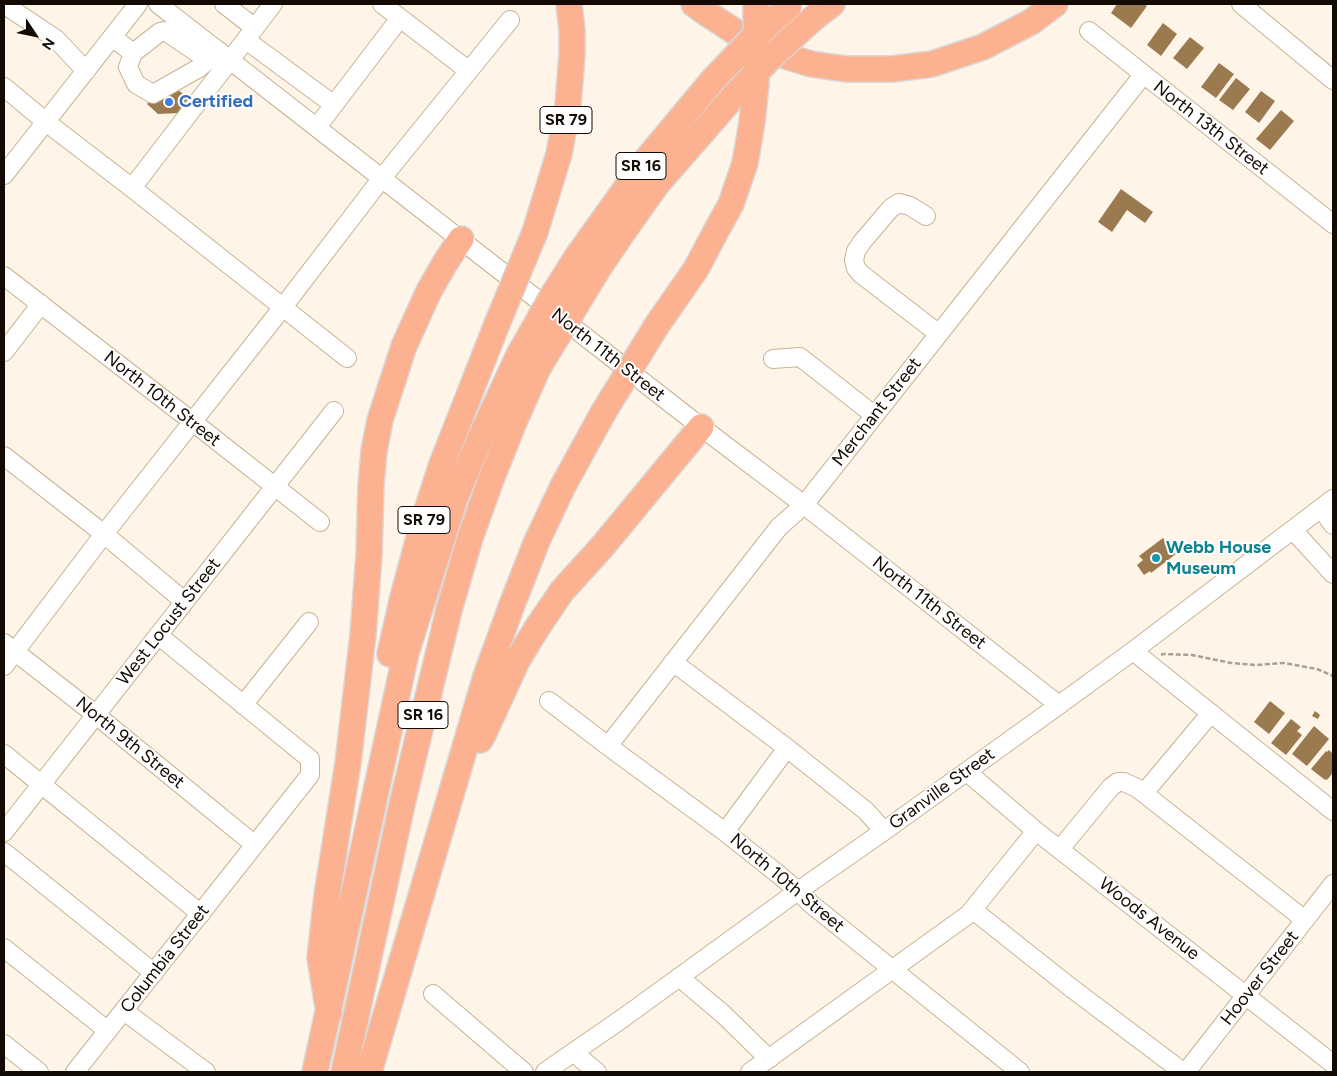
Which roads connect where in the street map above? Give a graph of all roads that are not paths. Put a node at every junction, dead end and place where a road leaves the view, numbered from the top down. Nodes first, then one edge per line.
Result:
1 (138, 4) edge
2 (158, 4) edge
3 (224, 4) edge
4 (273, 4) edge
5 (382, 4) edge
6 (569, 4) edge
7 (694, 4) edge
8 (756, 4) edge
9 (1054, 4) edge
10 (1241, 4) edge
11 (5, 5) edge
12 (790, 5) edge
13 (824, 10) edge
14 (400, 18) junction
15 (510, 20) dead end
16 (1089, 32) dead end
17 (250, 34) junction
18 (112, 37) junction
19 (133, 53) junction
20 (219, 57) junction
21 (86, 71) junction
22 (469, 71) junction
23 (1144, 74) junction
24 (1333, 80) edge
25 (4, 87) edge
26 (334, 106) junction
27 (46, 122) junction
28 (317, 127) junction
29 (4, 176) edge
30 (382, 178) junction
31 (132, 188) junction
32 (926, 216) dead end
33 (1333, 224) edge
34 (461, 239) junction
35 (588, 263) junction
36 (4, 276) edge
37 (42, 304) junction
38 (284, 307) junction
39 (939, 334) junction
40 (4, 352) edge
41 (347, 358) dead end
42 (773, 359) dead end
43 (528, 362) junction
44 (334, 411) dead end
45 (874, 415) junction
46 (193, 422) junction
47 (701, 427) junction
48 (4, 456) edge
49 (274, 486) junction
50 (1327, 504) edge
51 (804, 505) junction
52 (320, 522) dead end
53 (1333, 525) edge
54 (1293, 530) junction
55 (104, 534) junction
56 (1333, 574) edge
57 (184, 601) junction
58 (309, 622) dead end
59 (158, 635) junction
60 (9, 648) edge
61 (1133, 651) junction
62 (673, 662) junction
63 (4, 666) edge
64 (549, 701) dead end
65 (243, 705) junction
66 (1060, 705) junction
67 (1211, 712) junction
68 (96, 715) junction
69 (390, 725) junction
70 (608, 746) junction
71 (787, 748) junction
72 (4, 754) edge
73 (462, 757) junction
74 (966, 772) junction
75 (42, 784) junction
76 (1144, 793) junction
77 (1333, 811) edge
78 (884, 831) junction
79 (1036, 831) junction
80 (4, 832) edge
81 (725, 832) junction
82 (255, 845) junction
83 (1060, 849) junction
84 (4, 852) edge
85 (1333, 884) edge
86 (798, 890) junction
87 (973, 910) junction
88 (201, 914) junction
89 (1305, 920) junction
90 (4, 948) edge
91 (893, 970) junction
92 (154, 973) junction
93 (679, 977) junction
94 (433, 994) dead end
95 (1246, 995) junction
96 (124, 1011) junction
97 (328, 1013) junction
98 (108, 1031) junction
99 (4, 1044) edge
100 (574, 1053) junction
101 (769, 1059) junction
102 (1333, 1064) edge
103 (39, 1072) edge
104 (75, 1072) edge
105 (206, 1072) edge
106 (315, 1072) edge
107 (344, 1072) edge
108 (369, 1072) edge
109 (524, 1072) edge
110 (545, 1072) edge
111 (597, 1072) edge
112 (750, 1072) edge
113 (1020, 1072) edge
114 (1185, 1072) edge

1 - 18 street
2 - 20 street, North 11th Street
3 - 17 street
4 - 17 street
5 - 14 street
6 - 69 highway, SR 79, bridge
7 - 9 highway
8 - 73 highway, bridge
10 - 24 street
11 - 21 street
12 - 35 highway, SR 16, bridge
13 - 35 highway, SR 16, bridge
14 - 22 street
14 - 26 street
15 - 22 street
16 - 23 street, North 13th Street
17 - 20 street
17 - 26 street
18 - 19 street
18 - 21 street
19 - 20 street
19 - 20 street
20 - 28 street, North 11th Street
20 - 31 street
21 - 27 street
22 - 30 street
23 - 33 street, North 13th Street
23 - 39 street, Merchant Street
25 - 27 street
26 - 28 street
27 - 29 street
27 - 31 street
28 - 30 street, North 11th Street
30 - 34 street, North 11th Street
30 - 38 street
31 - 38 street
32 - 39 street
34 - 47 street, North 11th Street
34 - 97 highway
35 - 43 highway, SR 16, bridge
36 - 37 street, North 10th Street
37 - 40 street
37 - 46 street, North 10th Street
38 - 41 street
38 - 46 street
39 - 45 street, Merchant Street
42 - 45 street
43 - 69 highway, SR 16
43 - 107 highway, SR 16
44 - 49 street, West Locust Street
45 - 51 street, Merchant Street
46 - 49 street, North 10th Street
46 - 55 street
47 - 51 street, North 11th Street
47 - 73 highway
48 - 55 street
49 - 52 street, North 10th Street
49 - 57 street, West Locust Street
50 - 53 street
50 - 54 street, Granville Street
51 - 62 street, Merchant Street
51 - 66 street, North 11th Street
54 - 56 street
54 - 61 street, Granville Street
55 - 57 street
55 - 60 street
57 - 59 street, West Locust Street
58 - 65 street
59 - 65 street
59 - 68 street, West Locust Street
60 - 63 street
60 - 68 street, North 9th Street
61 - 66 street, Granville Street
61 - 67 street
62 - 70 street, Merchant Street
62 - 71 street
64 - 70 street, North 10th Street
65 - 82 street, Columbia Street
66 - 74 street, Granville Street
67 - 76 street
67 - 77 street
68 - 75 street, West Locust Street
68 - 82 street, North 9th Street
69 - 97 highway, SR 16
70 - 81 street, North 10th Street
71 - 78 street
71 - 81 street
72 - 75 street
73 - 108 highway
74 - 78 street, Granville Street
74 - 79 street, Woods Avenue
75 - 80 street, West Locust Street
75 - 88 street
76 - 83 street
76 - 89 street
78 - 86 street, Granville Street
79 - 83 street, Woods Avenue
79 - 87 street
81 - 86 street, North 10th Street
82 - 88 street, Columbia Street
83 - 95 street, Woods Avenue
84 - 92 street
85 - 89 street, Hoover Street
86 - 91 street, North 10th Street
86 - 93 street, Granville Street
87 - 91 street
87 - 114 street
88 - 92 street, Columbia Street
89 - 95 street, Hoover Street
90 - 98 street
91 - 101 street
91 - 113 street, North 10th Street
92 - 96 street, Columbia Street
93 - 100 street, Granville Street
93 - 101 street
94 - 109 street
95 - 102 street, Woods Avenue
95 - 114 street, Hoover Street
96 - 98 street, Columbia Street
96 - 105 street
97 - 106 highway, SR 16
98 - 104 street, Columbia Street
99 - 103 street
100 - 110 street, Granville Street
100 - 111 street
101 - 112 street

